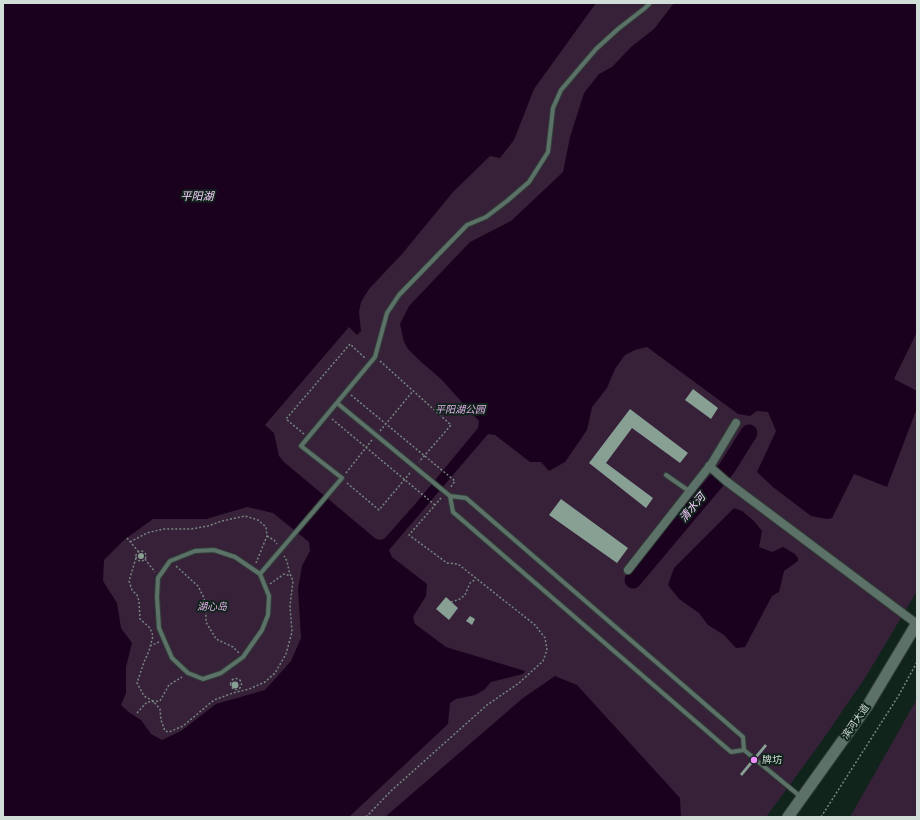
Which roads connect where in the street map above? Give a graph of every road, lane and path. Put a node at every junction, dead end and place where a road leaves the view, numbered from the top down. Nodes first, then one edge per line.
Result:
1 (650, 3) edge
2 (375, 357) junction
3 (370, 363) junction
4 (346, 392) junction
5 (337, 403) junction
6 (327, 415) junction
7 (736, 422) dead end
8 (308, 437) junction
9 (425, 456) junction
10 (709, 466) junction
11 (415, 467) junction
12 (666, 475) dead end
13 (342, 478) junction
14 (405, 479) junction
15 (689, 491) junction
16 (446, 493) junction
17 (450, 496) junction
18 (435, 505) junction
19 (267, 536) junction
20 (127, 538) dead end
21 (130, 542) junction
22 (280, 550) junction
23 (138, 552) junction
24 (136, 558) junction
25 (145, 559) junction
26 (170, 561) junction
27 (252, 569) junction
28 (628, 570) dead end
29 (260, 574) junction
30 (159, 576) junction
31 (291, 576) junction
32 (476, 579) junction
33 (266, 588) junction
34 (452, 602) dead end
35 (917, 623) edge
36 (243, 657) junction
37 (917, 662) edge
38 (188, 673) junction
39 (239, 690) junction
40 (153, 701) junction
41 (137, 713) dead end
42 (744, 750) junction
43 (802, 797) junction
44 (366, 817) edge
45 (788, 817) edge
46 (820, 817) edge

1 - 2 lane
2 - 3 lane
2 - 9 path
3 - 4 lane
3 - 8 path
4 - 5 lane
4 - 9 path
5 - 6 lane
5 - 11 lane
6 - 8 lane
6 - 14 path
7 - 10 street
8 - 13 lane
9 - 11 path
9 - 16 path
10 - 15 street
10 - 35 street
11 - 14 path
11 - 16 lane
12 - 15 lane
13 - 14 path
13 - 22 lane
14 - 18 path
15 - 28 street
16 - 17 lane
16 - 18 path
17 - 42 lane
17 - 42 lane
18 - 32 path
19 - 21 path
19 - 22 path
19 - 27 path
20 - 21 path
21 - 23 path
22 - 29 lane
22 - 31 path
23 - 24 path
23 - 25 path
24 - 25 path
24 - 40 path
25 - 30 path
26 - 27 lane
26 - 30 lane
26 - 36 path
27 - 29 lane
29 - 33 lane
30 - 38 lane
31 - 33 path
31 - 39 path
32 - 34 path
32 - 44 path
33 - 36 lane
35 - 43 main road, 滨河大道
36 - 38 lane
37 - 46 path
38 - 40 path
39 - 39 path
39 - 40 path
40 - 41 path
42 - 43 lane
43 - 45 main road, 滨河大道

